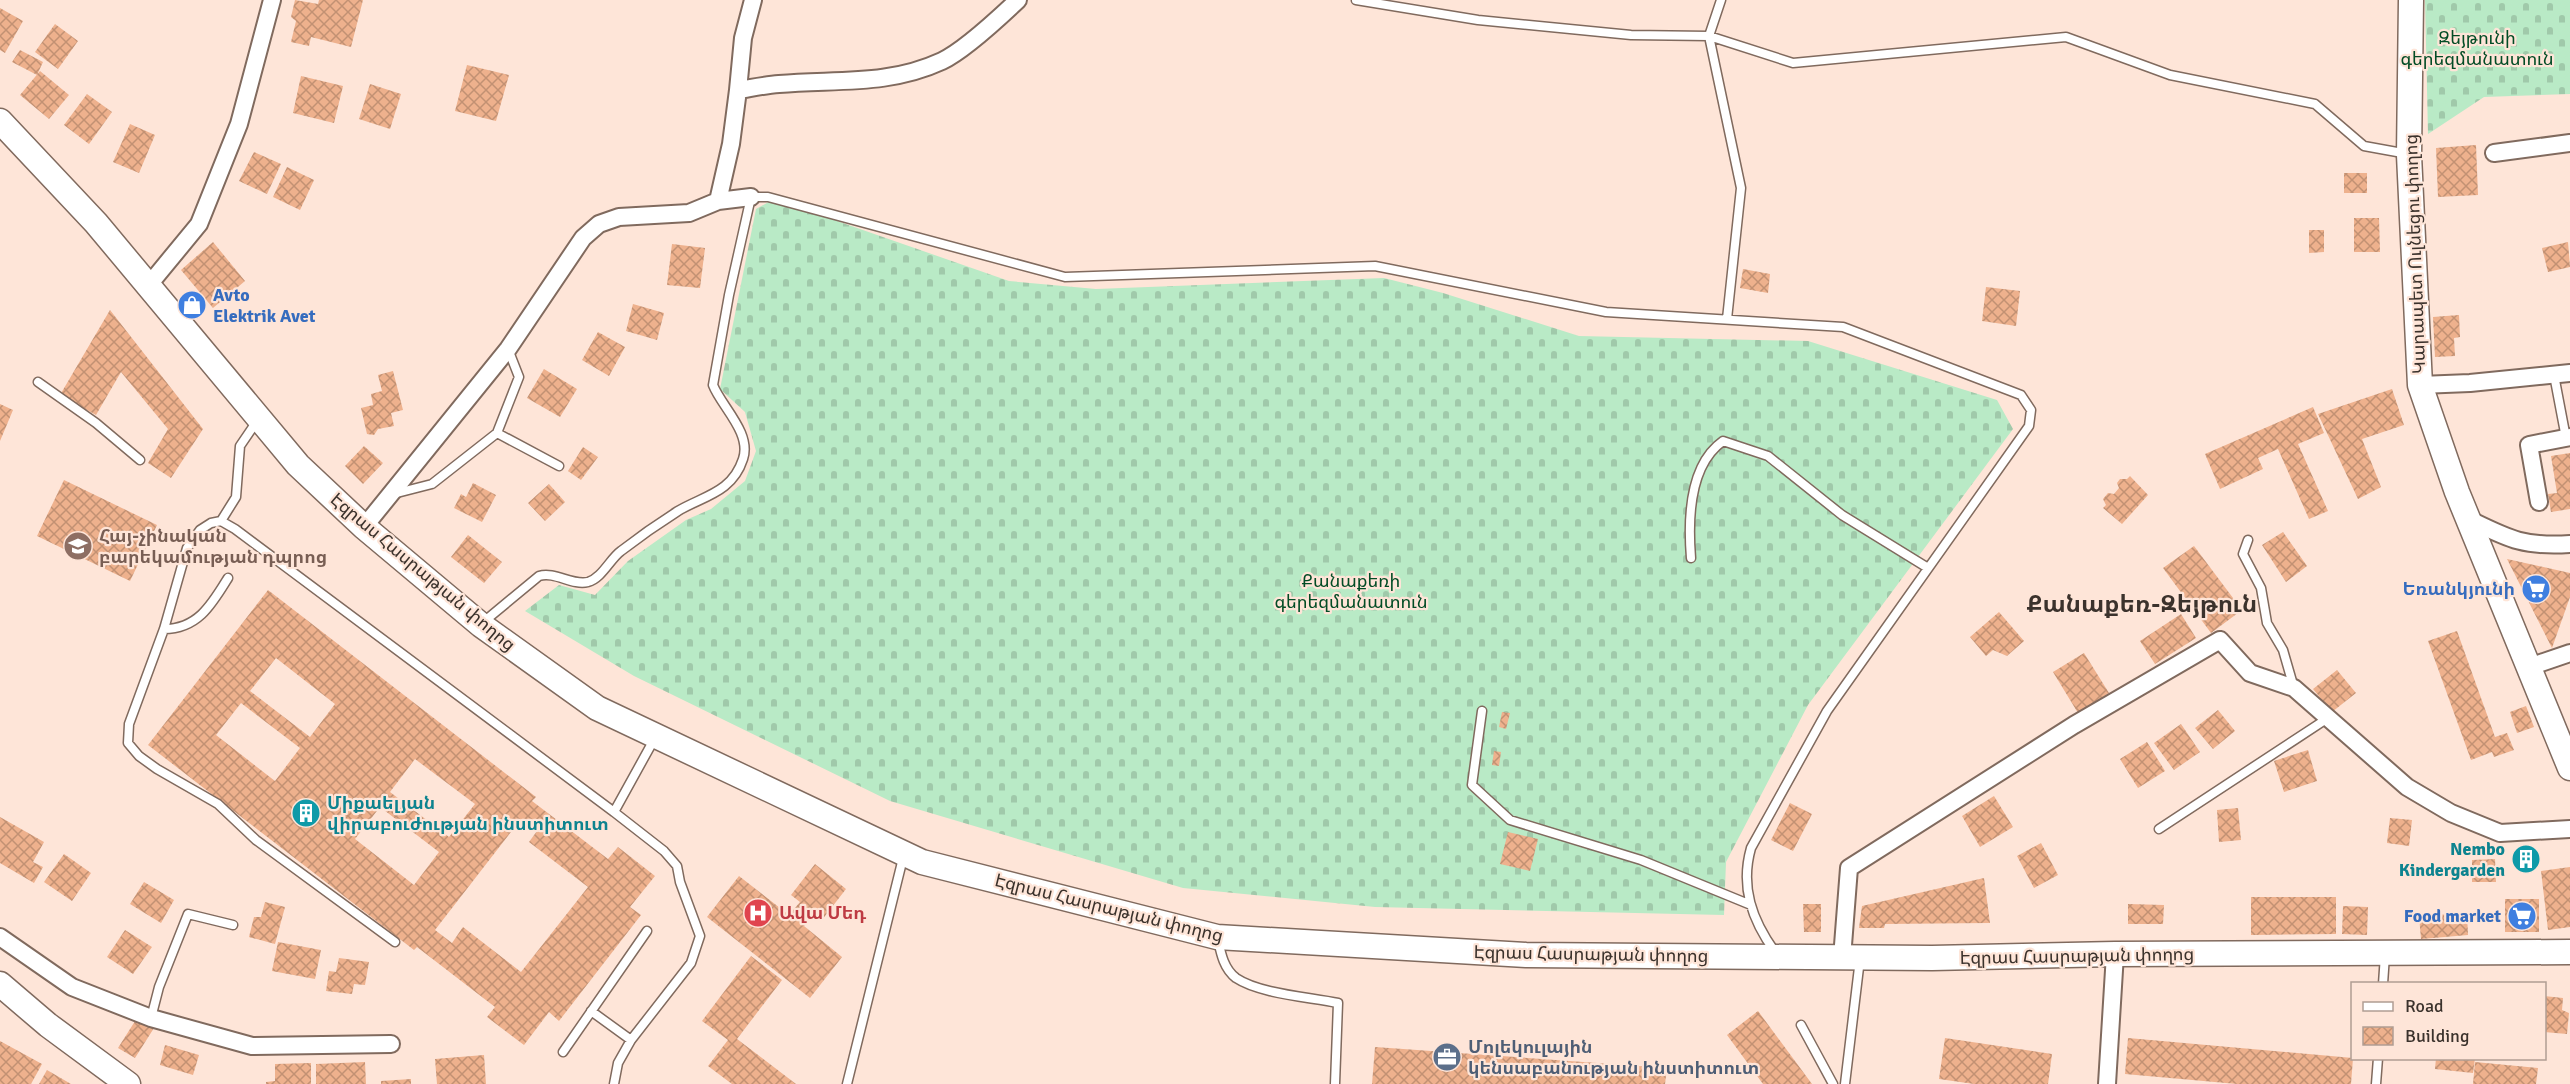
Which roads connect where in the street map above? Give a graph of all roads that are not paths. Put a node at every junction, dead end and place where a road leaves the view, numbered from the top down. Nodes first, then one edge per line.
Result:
1 (272, 0) edge
2 (753, 0) edge
3 (1018, 0) edge
4 (1356, 0) edge
5 (1721, 0) edge
6 (2411, 0) edge
7 (1384, 2) edge
8 (1708, 36) junction
9 (738, 90) junction
10 (0, 121) edge
11 (0, 134) edge
12 (2570, 143) edge
13 (2494, 153) dead end
14 (2409, 155) junction
15 (751, 197) junction
16 (718, 201) junction
17 (148, 286) junction
18 (1727, 319) junction
19 (508, 349) junction
20 (2562, 374) edge
21 (38, 382) dead end
22 (2420, 385) junction
23 (256, 421) junction
24 (498, 433) junction
25 (2568, 438) edge
26 (140, 460) dead end
27 (559, 466) dead end
28 (393, 494) junction
29 (2539, 502) dead end
30 (2468, 519) junction
31 (221, 522) junction
32 (364, 527) junction
33 (2248, 540) dead end
34 (2570, 544) edge
35 (1691, 558) dead end
36 (1928, 568) junction
37 (228, 578) dead end
38 (481, 625) junction
39 (165, 629) junction
40 (2570, 653) edge
41 (2529, 667) junction
42 (2294, 688) junction
43 (1482, 711) dead end
44 (2328, 718) junction
45 (654, 740) junction
46 (2570, 768) edge
47 (614, 812) junction
48 (2159, 829) dead end
49 (2570, 829) edge
50 (903, 858) junction
51 (1751, 905) junction
52 (233, 925) dead end
53 (646, 930) dead end
54 (0, 938) edge
55 (1218, 940) junction
56 (395, 942) dead end
57 (2570, 952) edge
58 (1780, 958) junction
59 (2115, 958) junction
60 (1854, 961) junction
61 (2384, 967) edge
62 (2570, 968) edge
63 (0, 984) edge
64 (591, 1011) junction
65 (151, 1018) junction
66 (1801, 1025) dead end
67 (631, 1040) junction
68 (391, 1044) dead end
69 (563, 1052) dead end
70 (2378, 1060) edge
71 (128, 1084) edge
72 (615, 1084) edge
73 (847, 1084) edge
74 (1335, 1084) edge
75 (1833, 1084) edge
76 (1845, 1084) edge
77 (2107, 1084) edge
78 (2376, 1084) edge

1 - 17 street
2 - 9 street
3 - 9 street
4 - 7 lane
5 - 8 lane
6 - 14 street, Կարապետ Ուլնեցու փողոց
7 - 8 lane
8 - 14 lane
8 - 18 lane
9 - 16 street
10 - 17 street, Էզրաս Հասրաթյան փողոց
11 - 23 street, Էզրաս Հասրաթյան փողոց
12 - 13 street
14 - 22 street, Կարապետ Ուլնեցու փողոց
15 - 16 street
15 - 18 lane
15 - 38 lane
16 - 19 street
17 - 23 street, Էզրաս Հասրաթյան փողոց
18 - 36 lane
19 - 24 lane
19 - 28 street
20 - 22 street
20 - 25 lane
21 - 26 lane
22 - 30 street, Կարապետ Ուլնեցու փողոց
23 - 31 lane
23 - 32 street, Էզրաս Հասրաթյան փողոց
23 - 45 street, Էզրաս Հասրաթյան փողոց
24 - 27 lane
24 - 28 lane
25 - 29 street
28 - 32 street
30 - 34 street
30 - 41 street, Կարապետ Ուլնեցու փողոց
31 - 39 lane
31 - 47 lane
32 - 38 street, Էզրաս Հասրաթյան փողոց
33 - 42 lane
35 - 36 lane
36 - 51 lane
37 - 39 lane
38 - 45 street, Էզրաս Հասրաթյան փողոց
39 - 56 lane
40 - 41 street
41 - 46 street, Կարապետ Ուլնեցու փողոց
42 - 44 street
42 - 60 street
43 - 51 lane
44 - 48 lane
44 - 49 street
45 - 47 lane
45 - 50 street, Էզրաս Հասրաթյան փողոց
47 - 67 lane
50 - 55 street, Էզրաս Հասրաթյան փողոց
50 - 73 lane
51 - 58 lane
52 - 65 lane
53 - 64 lane
54 - 65 street
55 - 58 street, Էզրաս Հասրաթյան փողոց
55 - 60 street, Էզրաս Հասրաթյան փողոց
55 - 74 lane
57 - 61 street, Էզրաս Հասրաթյան փողոց
58 - 60 street, Էզրաս Հասրաթյան փողոց
59 - 60 street, Էզրաս Հասրաթյան փողոց
59 - 61 street, Էզրաս Հասրաթյան փողոց
59 - 77 street
60 - 76 lane
61 - 62 street, Էզրաս Հասրաթյան փողոց
63 - 71 street
64 - 67 lane
64 - 69 lane
65 - 68 street
66 - 75 lane
67 - 72 lane
70 - 78 lane

